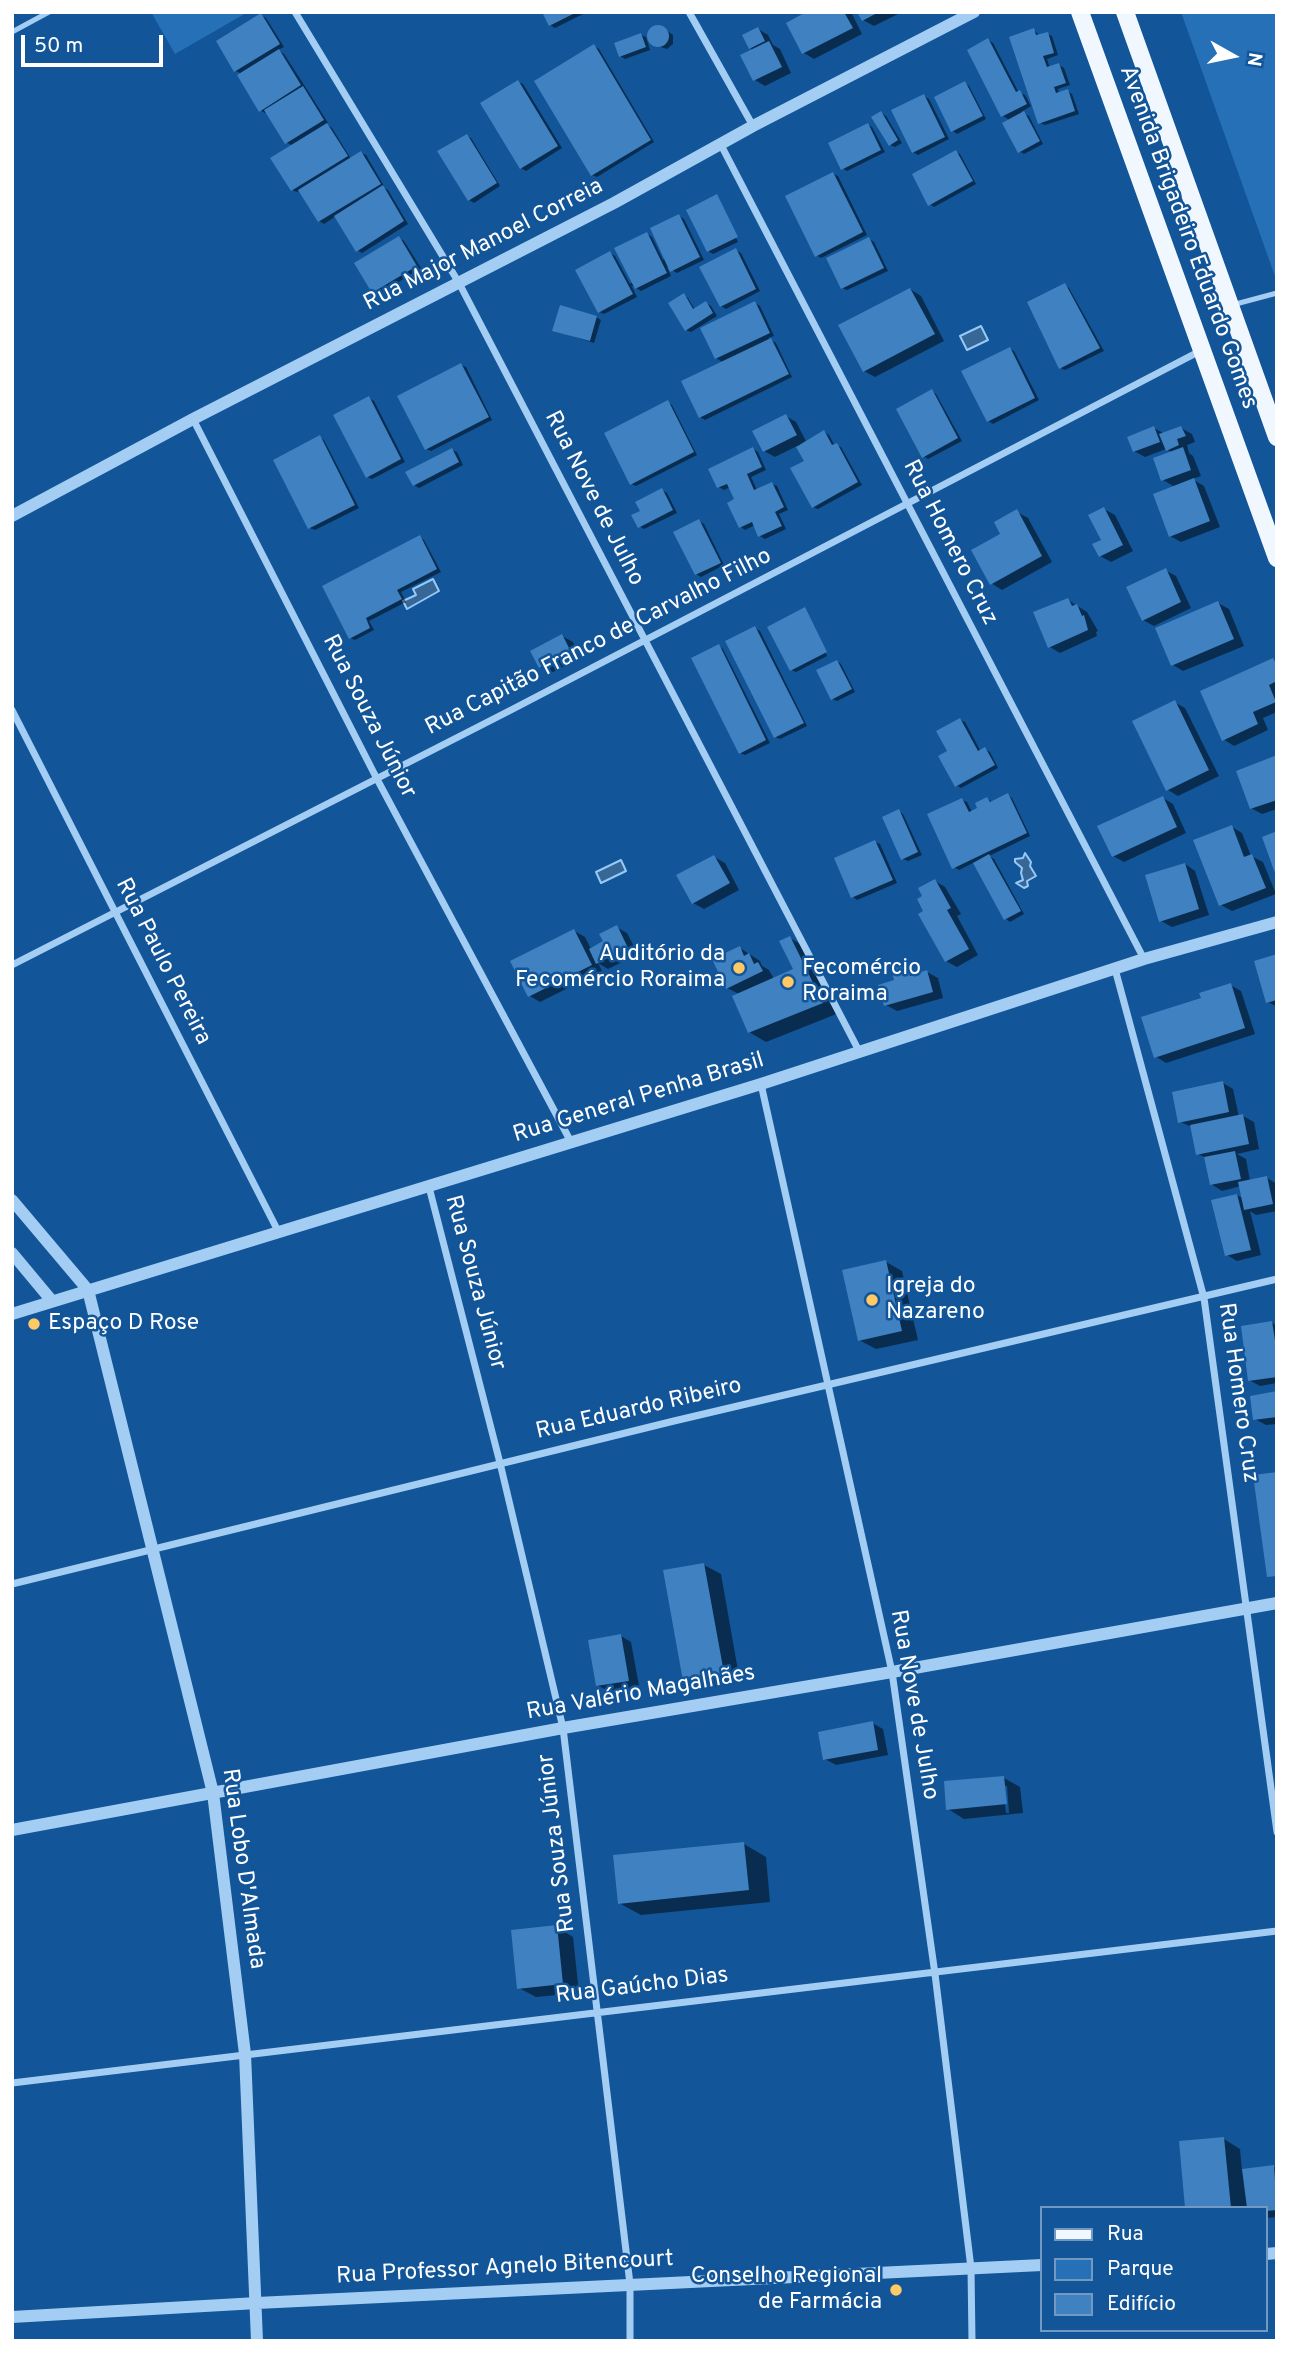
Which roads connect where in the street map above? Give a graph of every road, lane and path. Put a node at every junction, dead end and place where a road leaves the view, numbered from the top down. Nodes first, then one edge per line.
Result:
1 (49, 12) edge
2 (295, 12) edge
3 (690, 12) edge
4 (974, 12) edge
5 (1080, 12) edge
6 (1125, 12) edge
7 (12, 32) edge
8 (753, 126) junction
9 (721, 145) junction
10 (459, 283) junction
11 (1277, 293) edge
12 (1230, 306) junction
13 (1202, 350) junction
14 (193, 419) junction
15 (1277, 437) edge
16 (908, 505) junction
17 (12, 516) edge
18 (1277, 558) edge
19 (645, 641) junction
20 (12, 710) edge
21 (377, 779) junction
22 (115, 914) junction
23 (1277, 922) edge
24 (1144, 959) junction
25 (12, 965) edge
26 (1115, 969) junction
27 (859, 1051) junction
28 (761, 1084) junction
29 (571, 1142) junction
30 (429, 1187) junction
31 (12, 1200) edge
32 (278, 1231) junction
33 (12, 1253) edge
34 (1277, 1279) edge
35 (88, 1290) junction
36 (1204, 1298) junction
37 (52, 1301) junction
38 (12, 1314) edge
39 (828, 1386) junction
40 (500, 1463) junction
41 (152, 1549) junction
42 (12, 1584) edge
43 (1277, 1603) edge
44 (1248, 1609) junction
45 (892, 1672) junction
46 (563, 1728) junction
47 (213, 1793) junction
48 (12, 1830) edge
49 (1277, 1832) edge
50 (1277, 1931) edge
51 (935, 1974) junction
52 (598, 2011) junction
53 (245, 2054) junction
54 (12, 2083) edge
55 (1040, 2265) edge
56 (971, 2268) junction
57 (629, 2284) junction
58 (257, 2302) junction
59 (12, 2317) edge
60 (257, 2341) edge
61 (630, 2341) edge
62 (972, 2341) edge

1 - 7 lane
2 - 10 street, Rua Nove de Julho
3 - 8 street
4 - 8 street, Rua Major Manoel Correia
5 - 13 main road, Avenida Brigadeiro Eduardo Gomes
6 - 12 main road, Avenida Brigadeiro Eduardo Gomes
8 - 9 street, Rua Major Manoel Correia
9 - 10 street, Rua Major Manoel Correia
9 - 16 street, Rua Homero Cruz
10 - 14 street, Rua Major Manoel Correia
10 - 19 street, Rua Nove de Julho
11 - 12 lane
12 - 15 main road, Avenida Brigadeiro Eduardo Gomes
13 - 16 street, Rua Capitão Franco de Carvalho Filho
13 - 18 main road, Avenida Brigadeiro Eduardo Gomes
14 - 17 street, Rua Major Manoel Correia
14 - 21 street, Rua Souza Júnior
16 - 19 street, Rua Capitão Franco de Carvalho Filho
16 - 24 street, Rua Homero Cruz
19 - 21 street, Rua Capitão Franco de Carvalho Filho
19 - 27 street, Rua Nove de Julho
20 - 22 street, Rua Paulo Pereira
21 - 22 street, Rua Capitão Franco de Carvalho Filho
21 - 29 street, Rua Souza Júnior
22 - 25 street, Rua Capitão Franco de Carvalho Filho
22 - 32 street, Rua Paulo Pereira
23 - 24 street, Rua General Penha Brasil
24 - 26 street, Rua General Penha Brasil
26 - 27 street, Rua General Penha Brasil
26 - 36 street, Rua Homero Cruz
27 - 28 street, Rua General Penha Brasil
28 - 29 street, Rua General Penha Brasil
28 - 39 street, Rua Nove de Julho
29 - 30 street, Rua General Penha Brasil
30 - 32 street, Rua General Penha Brasil
30 - 40 street, Rua Souza Júnior
31 - 35 street
32 - 35 street, Rua General Penha Brasil
33 - 37 street
34 - 36 street, Rua Eduardo Ribeiro
35 - 37 street, Rua General Penha Brasil
35 - 41 street, Rua Lobo D'Almada
36 - 39 street, Rua Eduardo Ribeiro
36 - 44 street, Rua Homero Cruz
37 - 38 street, Rua General Penha Brasil
39 - 40 street, Rua Eduardo Ribeiro
39 - 45 street, Rua Nove de Julho
40 - 41 street, Rua Eduardo Ribeiro
40 - 46 street, Rua Souza Júnior
41 - 42 street, Rua Eduardo Ribeiro
41 - 47 street, Rua Lobo D'Almada
43 - 44 street, Rua Valério Magalhães
44 - 45 street, Rua Valério Magalhães
44 - 49 street, Rua Homero Cruz
45 - 46 street, Rua Valério Magalhães
45 - 51 street, Rua Nove de Julho
46 - 47 street, Rua Valério Magalhães
46 - 52 street, Rua Souza Júnior
47 - 48 street, Rua Valério Magalhães
47 - 53 street, Rua Lobo D'Almada
50 - 51 street, Rua Gaúcho Dias
51 - 52 street, Rua Gaúcho Dias
51 - 56 street, Rua Nove de Julho
52 - 53 street, Rua Gaúcho Dias
52 - 57 street, Rua Souza Júnior
53 - 54 street, Rua Gaúcho Dias
53 - 58 street, Rua Lobo D'Almada
55 - 56 street, Rua Professor Agnelo Bitencourt
56 - 57 street, Rua Professor Agnelo Bitencourt
56 - 62 street, Rua Nove de Julho
57 - 58 street, Rua Professor Agnelo Bitencourt
57 - 61 street, Rua Souza Júnior
58 - 59 street, Rua Professor Agnelo Bitencourt
58 - 60 street, Rua Lobo D'Almada

